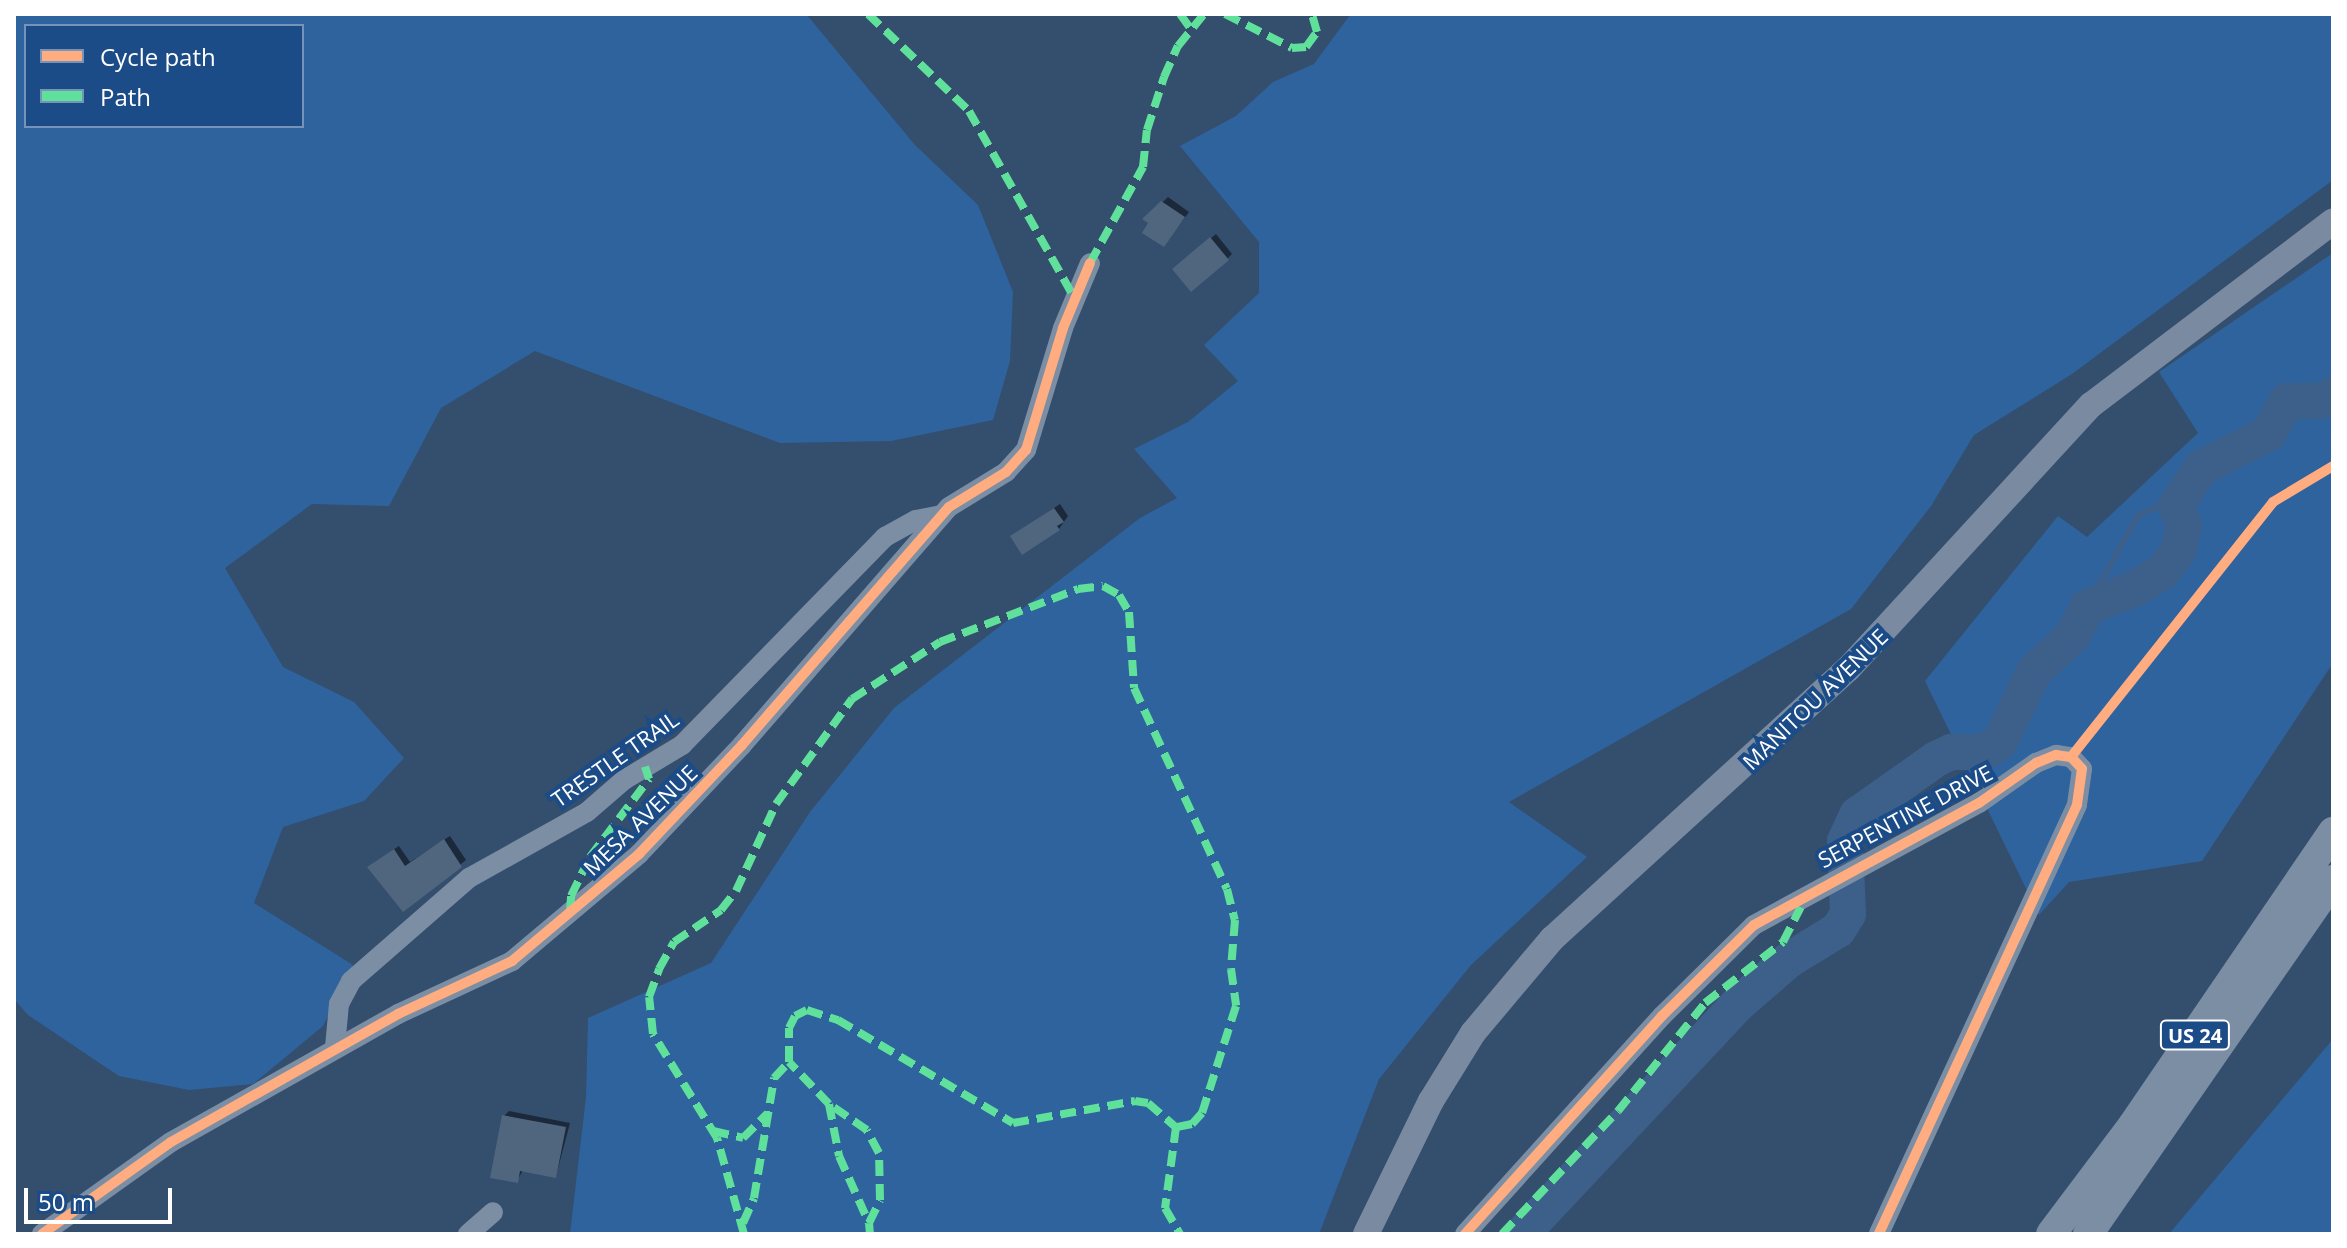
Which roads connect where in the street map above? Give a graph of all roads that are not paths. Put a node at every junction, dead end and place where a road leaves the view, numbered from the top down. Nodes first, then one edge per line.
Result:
1 (2333, 221) edge
2 (1090, 263) dead end
3 (942, 515) junction
4 (2333, 832) edge
5 (2333, 880) edge
6 (335, 1047) junction
7 (493, 1212) dead end
8 (42, 1234) edge
9 (468, 1234) edge
10 (1366, 1234) edge
11 (1465, 1234) edge
12 (1879, 1234) edge
13 (2051, 1234) edge
14 (2088, 1234) edge

1 - 10 main road, MANITOU AVENUE
2 - 3 street, MESA AVENUE
3 - 6 street, MESA AVENUE
3 - 6 street, TRESTLE TRAIL
4 - 13 highway, US 24
5 - 14 highway, US 24
6 - 8 street, MESA AVENUE
7 - 9 street
11 - 12 street, SERPENTINE DRIVE

